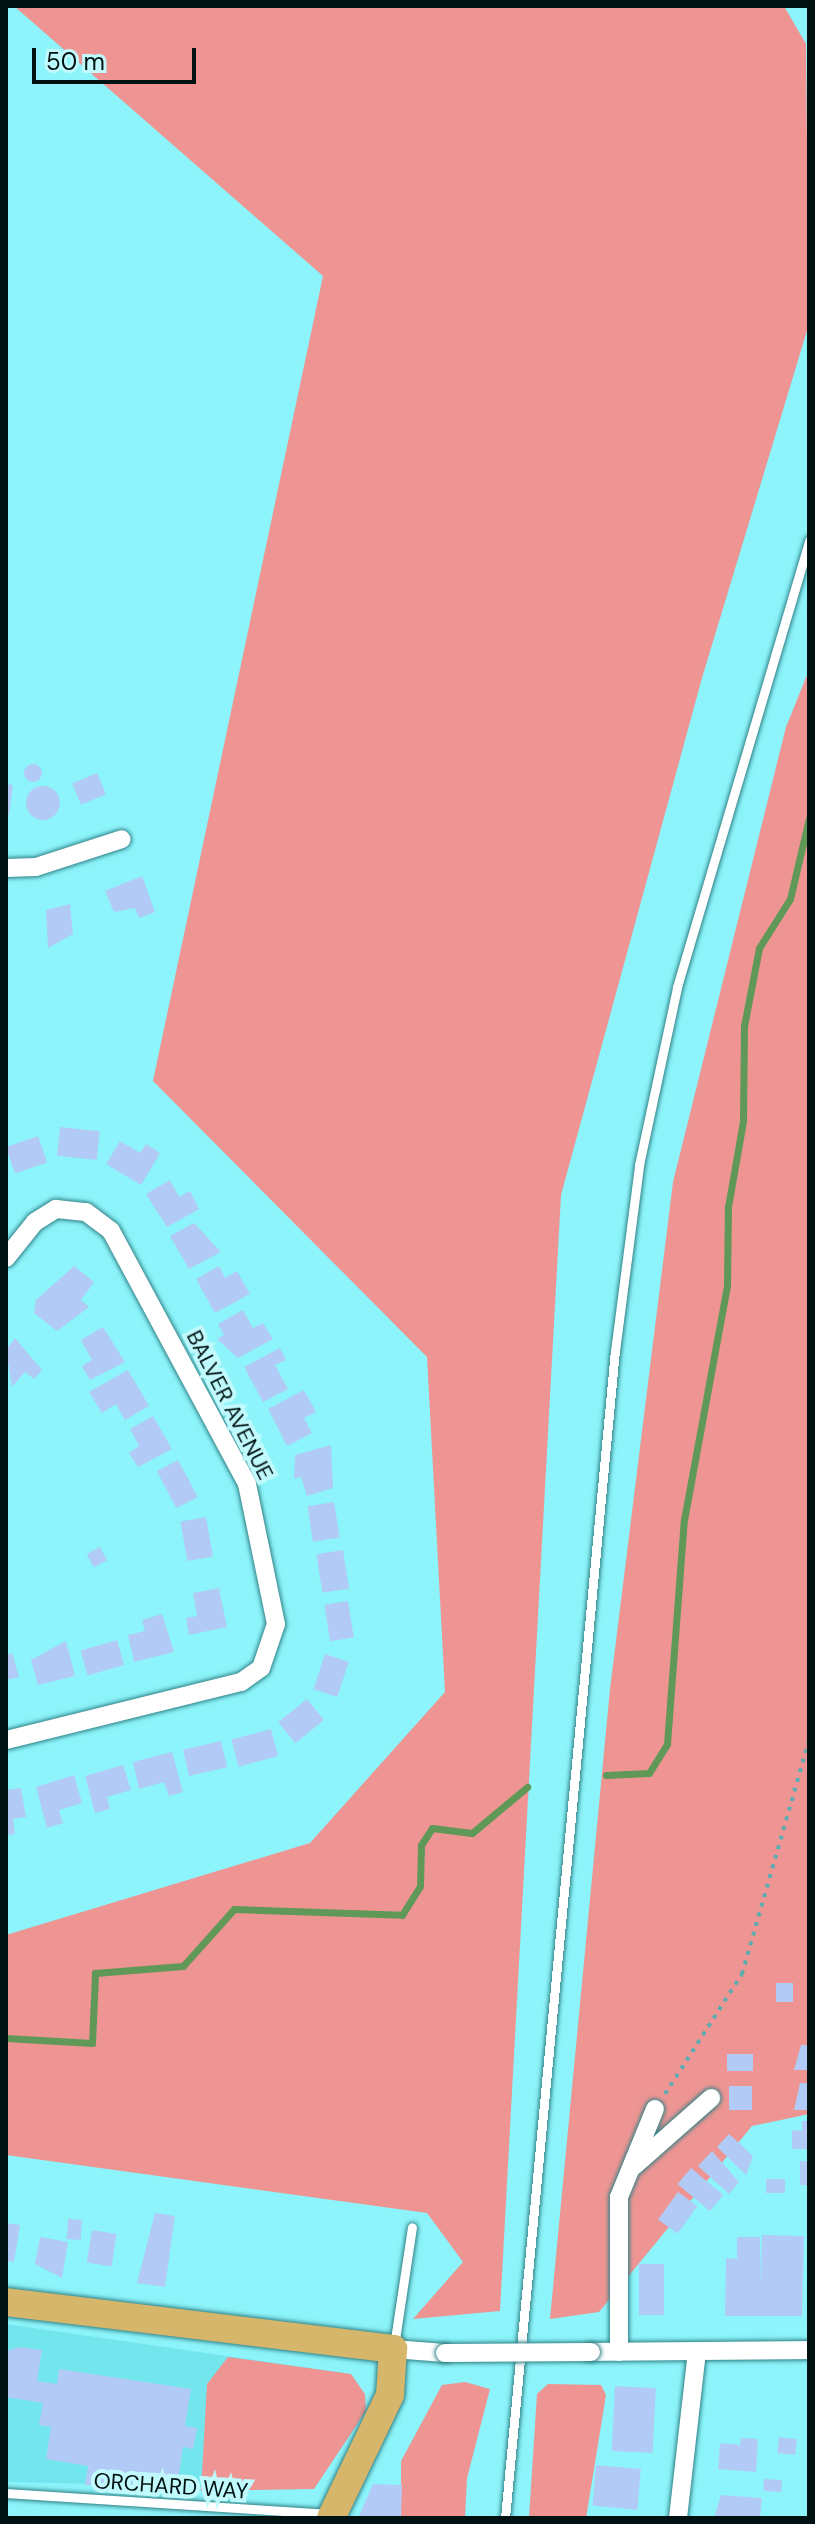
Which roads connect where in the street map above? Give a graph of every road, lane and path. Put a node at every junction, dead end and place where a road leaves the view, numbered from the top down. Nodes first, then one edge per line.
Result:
1 (809, 540) edge
2 (122, 839) dead end
3 (6, 868) edge
4 (6, 1258) edge
5 (6, 1740) edge
6 (809, 1740) edge
7 (711, 2098) dead end
8 (655, 2109) joint
9 (631, 2167) junction
10 (412, 2227) dead end
11 (6, 2302) edge
12 (393, 2349) junction
13 (809, 2350) edge
14 (619, 2352) junction
15 (697, 2352) junction
16 (6, 2493) edge
17 (332, 2516) edge
18 (505, 2518) edge
19 (678, 2518) edge

1 - 18 lane
2 - 3 street
4 - 5 street, BALVER AVENUE
6 - 8 path
7 - 9 street
8 - 9 street
9 - 14 street
10 - 12 lane
11 - 12 main road
12 - 14 street, bridge
12 - 17 main road
13 - 15 street
14 - 15 street
15 - 19 street
16 - 17 lane, ORCHARD WAY

